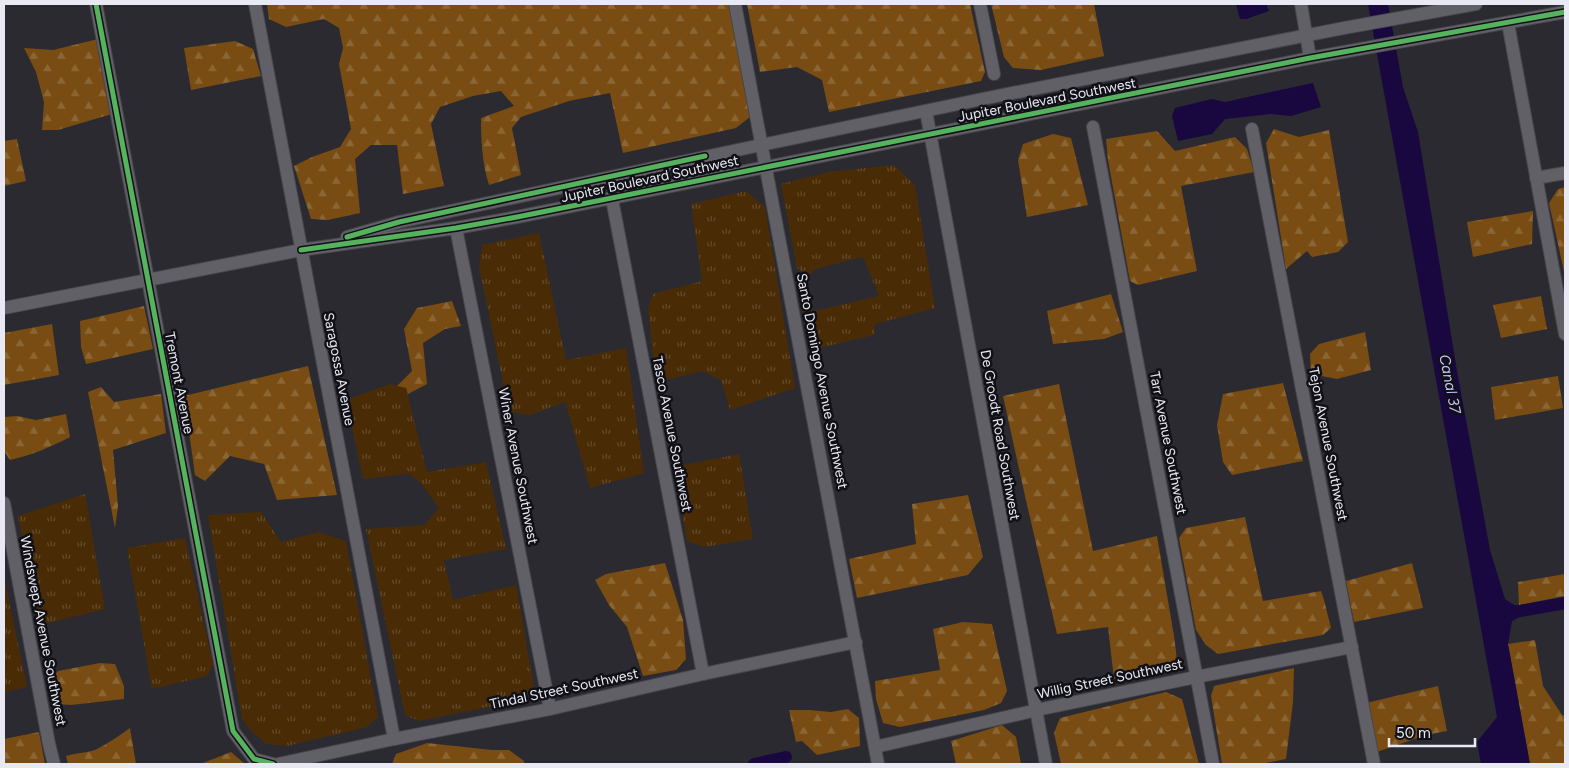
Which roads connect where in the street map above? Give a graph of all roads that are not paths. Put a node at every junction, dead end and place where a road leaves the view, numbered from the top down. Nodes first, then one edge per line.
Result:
1 (96, 4) edge
2 (255, 4) edge
3 (735, 4) edge
4 (980, 4) edge
5 (1301, 4) edge
6 (1476, 4) edge
7 (1565, 12) edge
8 (1508, 23) junction
9 (1306, 35) junction
10 (1310, 58) junction
11 (994, 74) dead end
12 (926, 111) junction
13 (1093, 127) dead end
14 (1252, 129) dead end
15 (930, 135) junction
16 (761, 145) junction
17 (766, 167) junction
18 (1565, 172) edge
19 (1536, 178) junction
20 (612, 199) junction
21 (456, 228) junction
22 (301, 250) junction
23 (148, 280) junction
24 (4, 308) edge
25 (1565, 333) edge
26 (4, 503) edge
27 (856, 642) junction
28 (1352, 647) junction
29 (703, 674) junction
30 (1196, 676) junction
31 (550, 709) junction
32 (1036, 710) junction
33 (394, 739) junction
34 (875, 747) junction
35 (54, 764) edge
36 (274, 764) edge
37 (278, 764) edge
38 (878, 764) edge
39 (1046, 764) edge
40 (1213, 764) edge
41 (1374, 764) edge

1 - 23 street, Tremont Avenue
2 - 22 street, Saragossa Avenue
3 - 16 street, Santo Domingo Avenue Southwest
4 - 11 street
5 - 9 street
6 - 9 street, Jupiter Boulevard Southwest
7 - 8 street, Jupiter Boulevard Southwest
8 - 10 street, Jupiter Boulevard Southwest
8 - 19 street
9 - 10 street
9 - 12 street, Jupiter Boulevard Southwest
10 - 15 street, Jupiter Boulevard Southwest
12 - 15 street, De Groodt Road Southwest
12 - 16 street, Jupiter Boulevard Southwest
13 - 30 street, Tarr Avenue Southwest
14 - 28 street, Tejon Avenue Southwest
15 - 17 street, Jupiter Boulevard Southwest
15 - 32 street, De Groodt Road Southwest
16 - 17 street, Santo Domingo Avenue Southwest
16 - 22 street, Jupiter Boulevard Southwest
17 - 20 street, Jupiter Boulevard Southwest
17 - 27 street, Santo Domingo Avenue Southwest
18 - 19 street
19 - 25 street
20 - 21 street, Jupiter Boulevard Southwest
20 - 29 street, Tasco Avenue Southwest
21 - 22 street, Jupiter Boulevard Southwest
21 - 31 street, Winer Avenue Southwest
22 - 23 street, Jupiter Boulevard Southwest
22 - 33 street, Saragossa Avenue
23 - 24 street, Jupiter Boulevard Southwest
23 - 36 street, Tremont Avenue
26 - 35 street, Windswept Avenue Southwest
27 - 29 street, Tindal Street Southwest
27 - 34 street, Santo Domingo Avenue Southwest
28 - 30 street, Willig Street Southwest
28 - 41 street, Tejon Avenue Southwest
29 - 31 street, Tindal Street Southwest
30 - 32 street, Willig Street Southwest
30 - 40 street, Tarr Avenue Southwest
31 - 33 street, Tindal Street Southwest
32 - 34 street, Willig Street Southwest
32 - 39 street, De Groodt Road Southwest
33 - 37 street, Tindal Street Southwest
34 - 38 street, Santo Domingo Avenue Southwest

